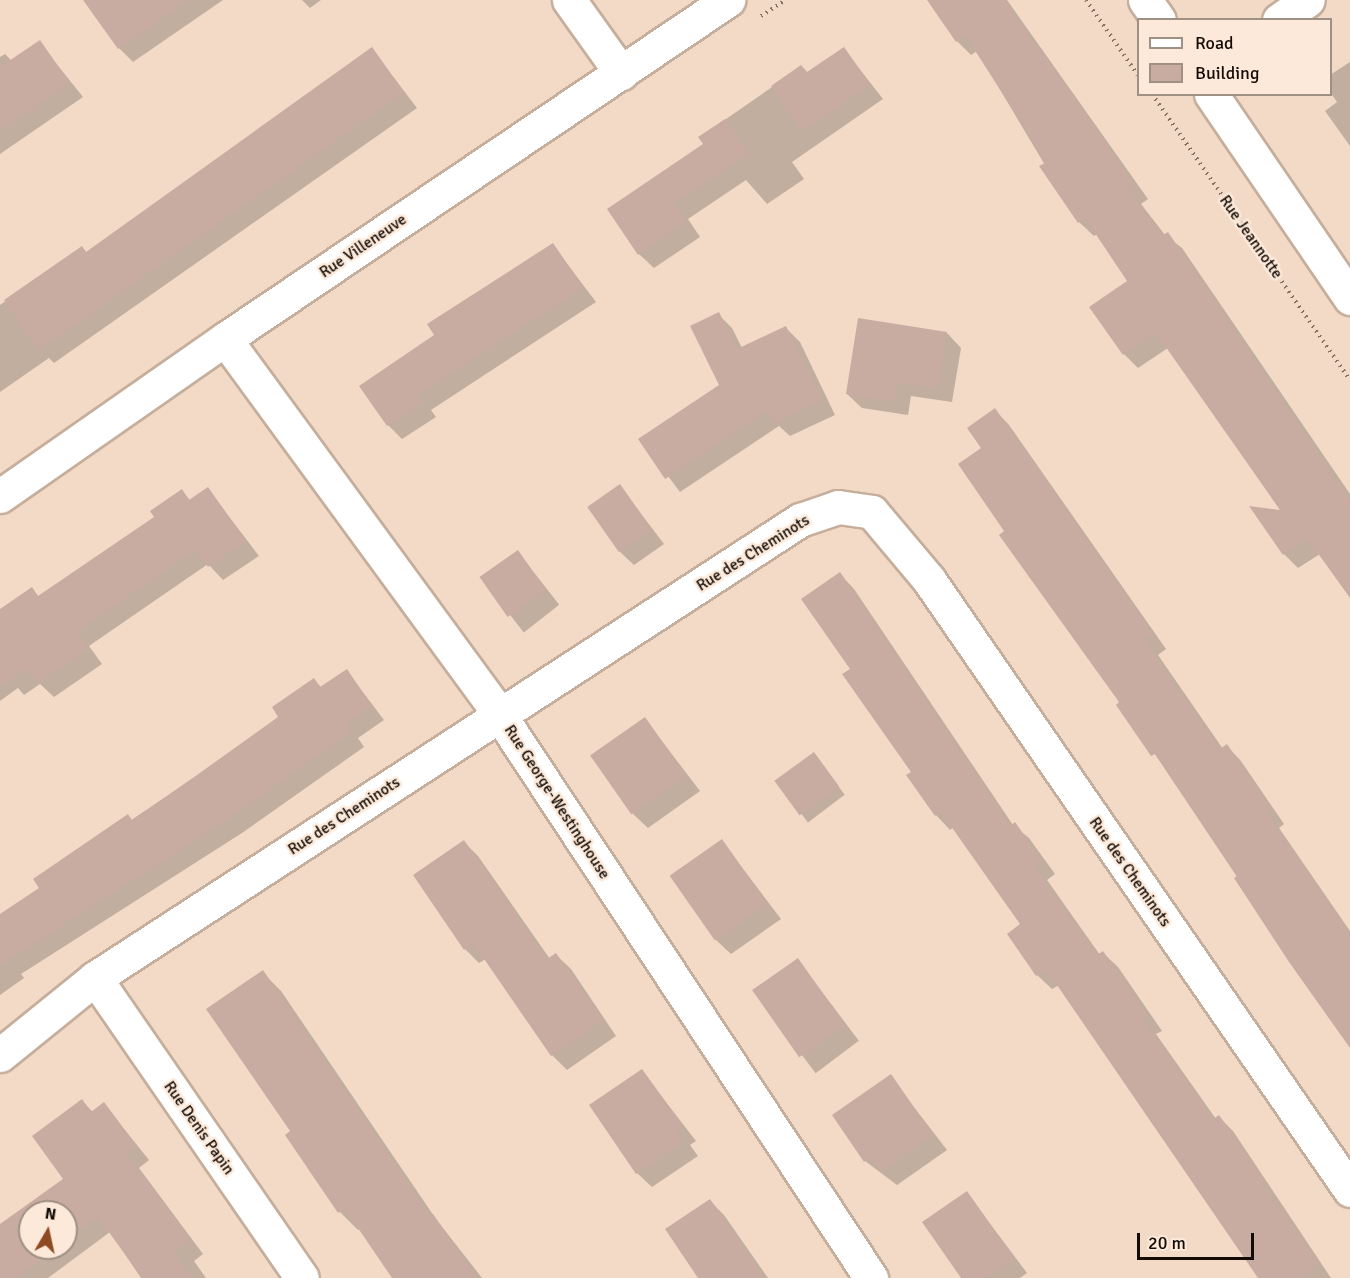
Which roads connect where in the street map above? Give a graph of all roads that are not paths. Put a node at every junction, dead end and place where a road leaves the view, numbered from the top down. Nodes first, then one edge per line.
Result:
1 (569, 0) edge
2 (728, 0) edge
3 (1145, 0) edge
4 (1308, 0) edge
5 (1158, 18) edge
6 (1282, 18) edge
7 (621, 73) junction
8 (1212, 96) edge
9 (1350, 298) edge
10 (225, 339) junction
11 (0, 496) edge
12 (499, 714) junction
13 (95, 978) junction
14 (0, 1055) edge
15 (1350, 1191) edge
16 (302, 1278) edge
17 (871, 1278) edge

1 - 7 street
2 - 7 street, Rue Villeneuve
3 - 5 street
4 - 6 street
7 - 10 street, Rue Villeneuve
8 - 9 street
10 - 11 street, Rue Villeneuve
10 - 12 street, Rue George-Westinghouse
12 - 13 street, Rue des Cheminots
12 - 15 street, Rue des Cheminots
12 - 17 street, Rue George-Westinghouse
13 - 14 street
13 - 16 street, Rue Denis Papin

